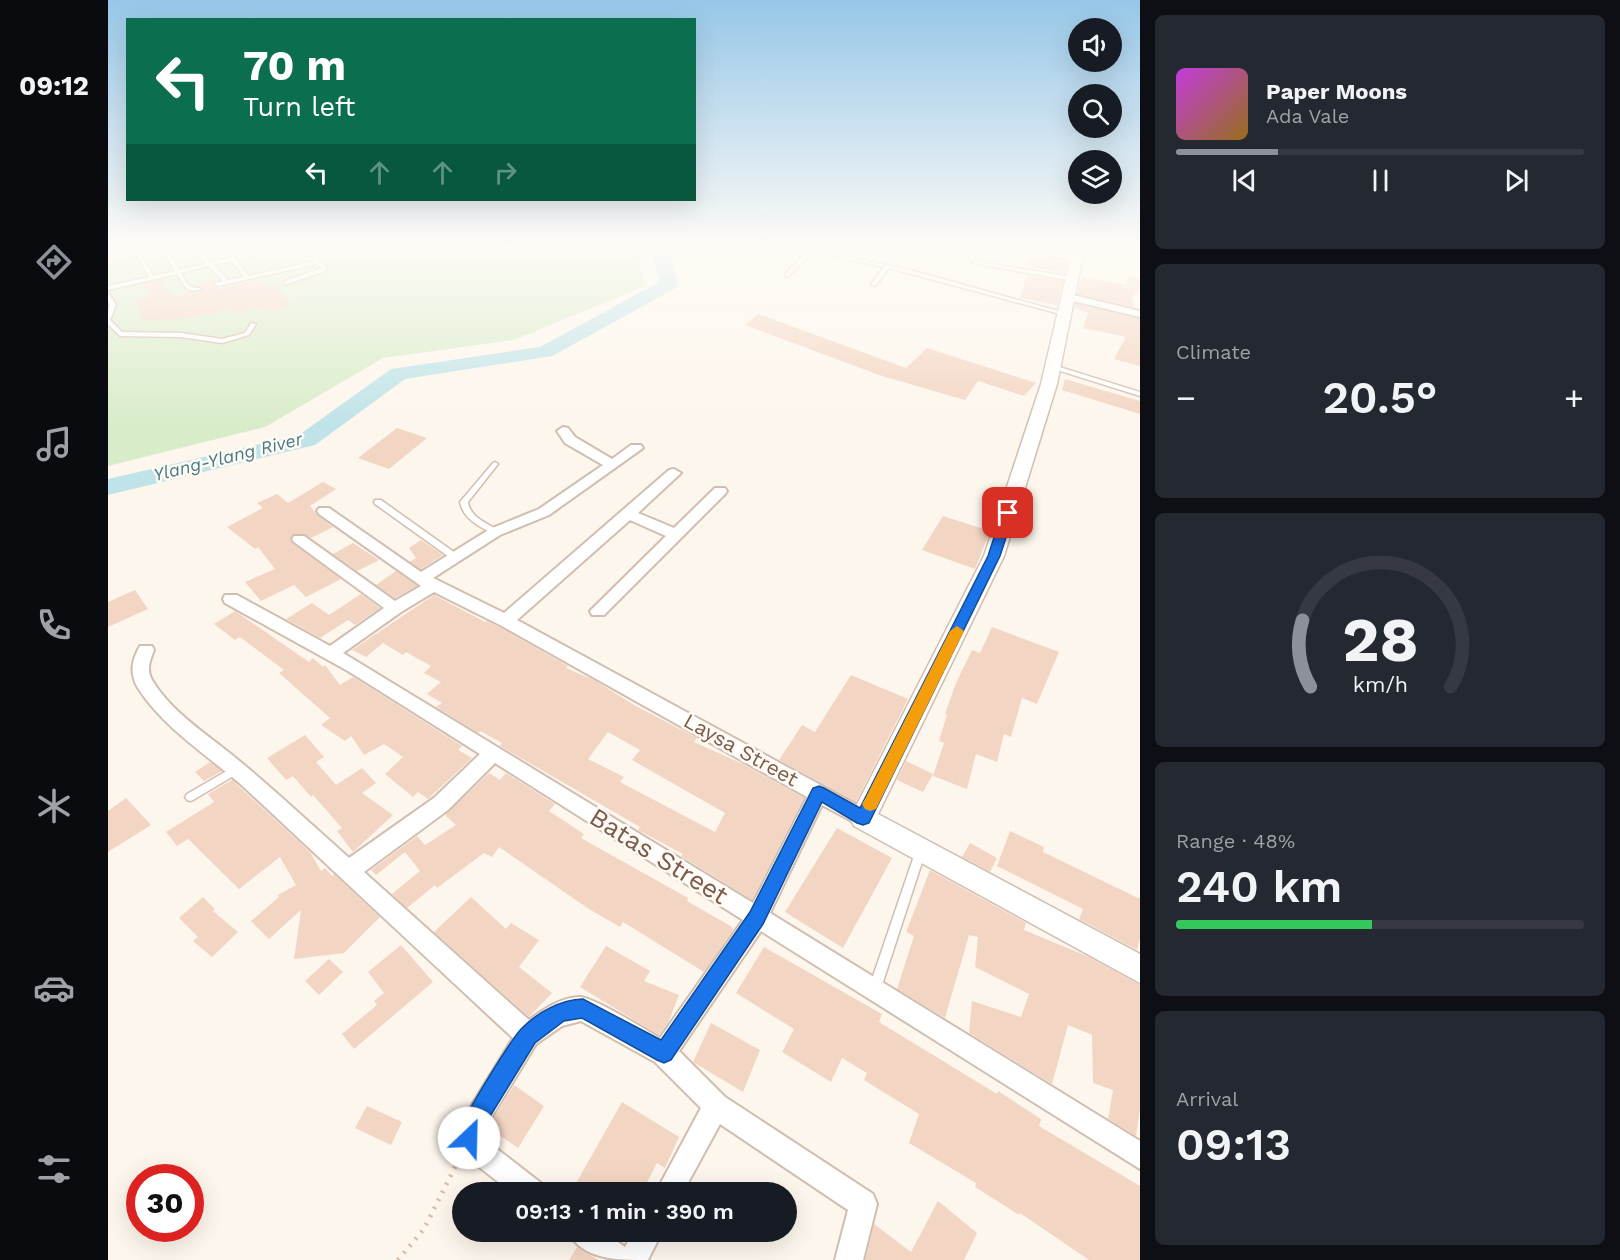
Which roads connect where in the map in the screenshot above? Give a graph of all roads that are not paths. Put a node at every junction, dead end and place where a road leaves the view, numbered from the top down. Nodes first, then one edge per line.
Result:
1 (1067, 307) edge
2 (1110, 307) edge
3 (1140, 314) edge
4 (108, 320) edge
5 (253, 324) dead end
6 (1053, 367) junction
7 (1140, 394) edge
8 (563, 431) dead end
9 (636, 448) dead end
10 (495, 464) dead end
11 (611, 464) junction
12 (674, 473) dead end
13 (720, 491) dead end
14 (378, 502) dead end
15 (324, 511) dead end
16 (626, 513) junction
17 (495, 532) junction
18 (675, 534) junction
19 (299, 539) dead end
20 (455, 557) junction
21 (427, 582) junction
22 (231, 599) dead end
23 (395, 608) junction
24 (598, 611) dead end
25 (506, 621) junction
26 (146, 650) dead end
27 (329, 655) junction
28 (493, 753) junction
29 (237, 769) junction
30 (819, 792) junction
31 (190, 797) dead end
32 (863, 818) junction
33 (922, 849) junction
34 (348, 871) junction
35 (757, 918) junction
36 (1140, 969) edge
37 (875, 989) junction
38 (528, 1036) junction
39 (664, 1053) junction
40 (716, 1106) junction
41 (1140, 1156) edge
42 (519, 1182) edge
43 (674, 1182) edge
44 (595, 1242) edge
45 (643, 1242) edge
46 (619, 1260) edge
47 (633, 1260) edge
48 (849, 1260) edge

1 - 6 street
2 - 3 street
4 - 5 lane
6 - 7 lane
6 - 32 street
8 - 11 street
9 - 11 street
10 - 17 lane
11 - 17 street
12 - 16 street
13 - 18 street
14 - 20 lane
15 - 21 street, Laysa Street
16 - 18 street
16 - 25 street
17 - 20 street
18 - 24 street
19 - 23 street
20 - 21 street
21 - 23 street
21 - 25 street, Laysa Street
22 - 27 street, Batas Street
23 - 27 street
25 - 30 street, Laysa Street
26 - 29 street
27 - 28 street, Batas Street
28 - 34 street
28 - 35 street, Batas Street
29 - 31 lane
29 - 34 street
30 - 32 street, Laysa Street
30 - 35 street
32 - 33 street, Laysa Street
33 - 36 street, Laysa Street
33 - 37 lane
34 - 38 street
35 - 37 street, Batas Street
35 - 39 street
37 - 41 street, Batas Street
38 - 39 street
38 - 42 street
39 - 40 street
40 - 43 street
40 - 48 street
44 - 46 street
45 - 47 street

